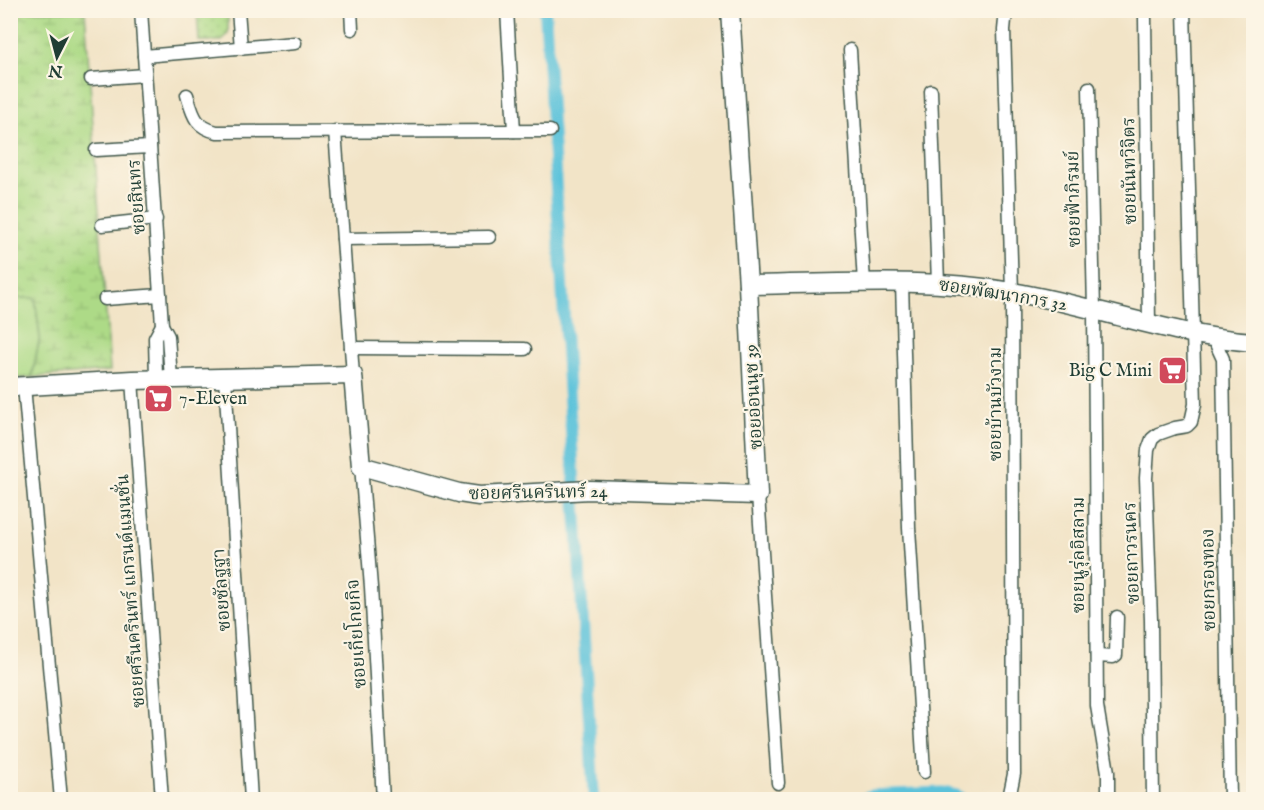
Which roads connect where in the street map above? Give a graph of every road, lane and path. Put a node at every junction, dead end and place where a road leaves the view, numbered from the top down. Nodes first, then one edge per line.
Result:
1 (141, 10) edge
2 (238, 10) edge
3 (351, 10) edge
4 (507, 10) edge
5 (730, 10) edge
6 (1006, 10) edge
7 (1184, 10) edge
8 (1145, 18) dead end
9 (352, 29) dead end
10 (295, 43) dead end
11 (241, 48) junction
12 (850, 51) dead end
13 (144, 56) junction
14 (145, 75) junction
15 (91, 79) dead end
16 (1089, 88) dead end
17 (931, 91) dead end
18 (187, 94) dead end
19 (334, 131) junction
20 (514, 131) junction
21 (550, 131) dead end
22 (150, 147) junction
23 (96, 150) dead end
24 (156, 219) junction
25 (102, 225) dead end
26 (489, 237) dead end
27 (343, 239) junction
28 (864, 283) junction
29 (902, 283) junction
30 (938, 283) junction
31 (748, 285) junction
32 (1012, 292) junction
33 (160, 295) junction
34 (105, 298) dead end
35 (1094, 310) junction
36 (1149, 323) junction
37 (1194, 334) junction
38 (1216, 337) junction
39 (1245, 341) edge
40 (351, 348) junction
41 (525, 349) dead end
42 (1223, 359) junction
43 (353, 375) junction
44 (225, 378) junction
45 (164, 379) junction
46 (132, 380) junction
47 (17, 386) edge
48 (360, 466) junction
49 (758, 495) junction
50 (1118, 617) dead end
51 (1097, 656) junction
52 (924, 772) dead end
53 (778, 783) dead end
54 (1009, 798) dead end
55 (61, 800) edge
56 (162, 800) edge
57 (251, 800) edge
58 (383, 800) edge
59 (1108, 800) edge
60 (1153, 800) edge
61 (1230, 800) edge

1 - 13 street, ซอยสินทร
2 - 11 street
3 - 9 street
4 - 20 street
5 - 31 street, ซอยอ่อนนุช 39
6 - 32 street, ซอยบ้านบัวงาม
7 - 37 street
8 - 36 street, ซอยนันทวิจิตร
10 - 11 street
11 - 13 street
12 - 28 street
13 - 14 street, ซอยสินทร
14 - 15 street
14 - 22 street, ซอยสินทร
16 - 35 street, ซอยฟ้าภิรมย์
17 - 30 street
18 - 19 street
19 - 20 street
19 - 27 street
20 - 21 street
22 - 23 street
22 - 24 street, ซอยสินทร
24 - 25 street
24 - 33 street, ซอยสินทร
26 - 27 street
27 - 40 street
28 - 29 street, ซอยพัฒนาการ 32
28 - 31 street, ซอยพัฒนาการ 32
29 - 30 street, ซอยพัฒนาการ 32
29 - 52 street
30 - 32 street, ซอยพัฒนาการ 32
31 - 49 street, ซอยอ่อนนุช 39
32 - 35 street, ซอยพัฒนาการ 32
32 - 54 street, ซอยบ้านบัวงาม
33 - 34 street
33 - 45 street, ซอยสินทร
35 - 36 street, ซอยพัฒนาการ 32
35 - 51 street, ซอยนูรุ่ลอิสลาม
36 - 37 street, ซอยพัฒนาการ 32
37 - 38 street, ซอยพัฒนาการ 32
37 - 60 street, ซอยถาวรนคร
38 - 39 street, ซอยพัฒนาการ 32
38 - 42 street, ซอยกรองทอง
39 - 42 street
40 - 41 street
40 - 43 street
42 - 61 street, ซอยกรองทอง
43 - 44 street
43 - 48 street
44 - 45 street
44 - 57 street, ซอยชัลฐฐา
45 - 46 street
46 - 47 street
46 - 56 street, ซอยศรีนครินทร์ แกรนด์แมนชั่น
47 - 55 street
48 - 49 street, ซอยศรีนครินทร์ 24
48 - 58 street, ซอยเกี่ยโกยกิจ
49 - 53 street, ซอยอ่อนนุช 39
50 - 51 street
51 - 59 street, ซอยนูรุ่ลอิสลาม

